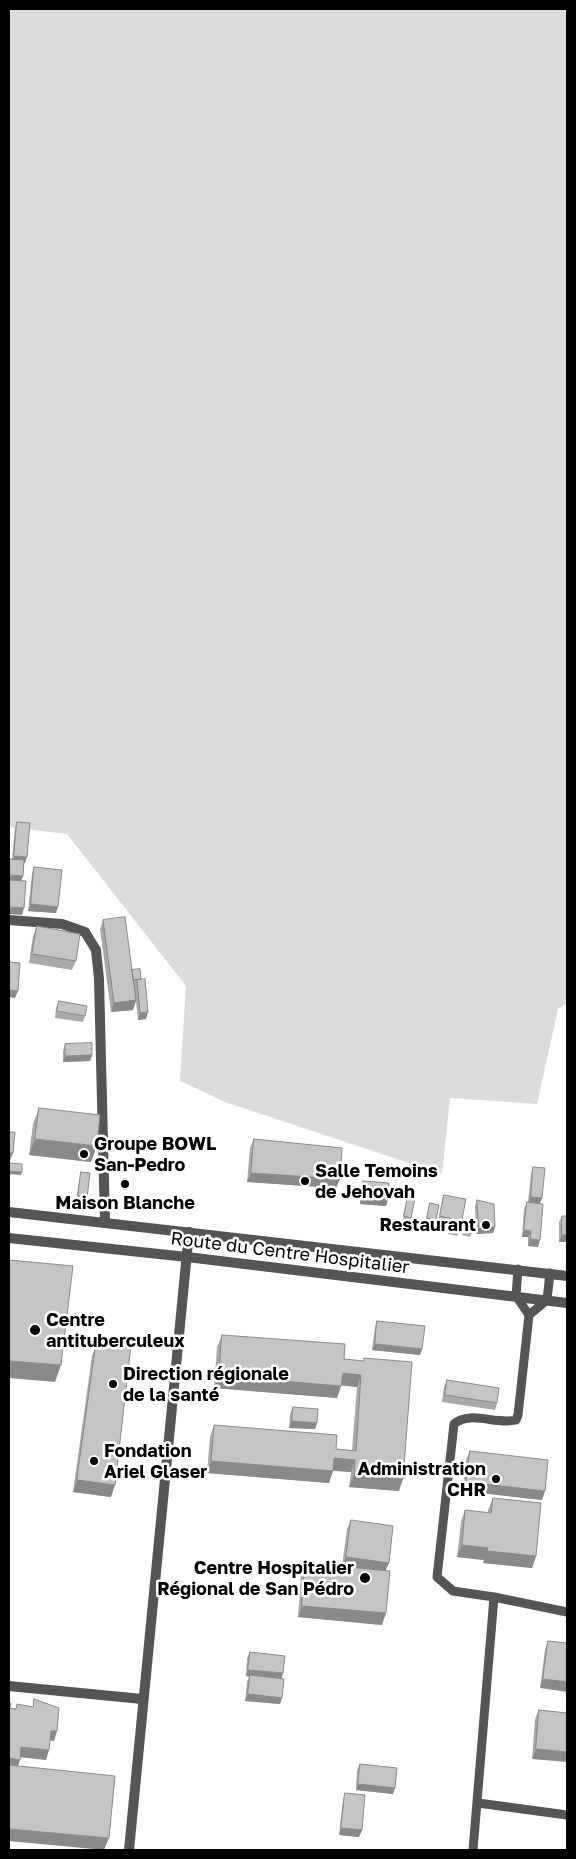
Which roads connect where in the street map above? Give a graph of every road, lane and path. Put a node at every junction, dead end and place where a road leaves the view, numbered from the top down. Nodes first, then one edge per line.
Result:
1 (9, 920) edge
2 (9, 1212) edge
3 (105, 1222) junction
4 (189, 1232) junction
5 (9, 1238) edge
6 (187, 1257) junction
7 (518, 1269) junction
8 (550, 1273) junction
9 (567, 1276) edge
10 (516, 1296) junction
11 (547, 1300) junction
12 (567, 1303) edge
13 (529, 1315) junction
14 (494, 1597) junction
15 (567, 1612) edge
16 (9, 1686) edge
17 (142, 1699) junction
18 (478, 1803) junction
19 (567, 1815) edge
20 (129, 1850) edge
21 (473, 1850) edge

1 - 3 street
2 - 3 street, Route du Centre Hospitalier
3 - 4 street, Route du Centre Hospitalier
4 - 6 street
4 - 7 street, Route du Centre Hospitalier
5 - 6 street, Route du Centre Hospitalier
6 - 10 street, Route du Centre Hospitalier
6 - 17 street
7 - 8 street, Route du Centre Hospitalier
7 - 10 lane
8 - 9 street, Route du Centre Hospitalier
8 - 11 lane
10 - 11 street, Route du Centre Hospitalier
10 - 13 lane
11 - 12 street, Route du Centre Hospitalier
11 - 13 lane
13 - 14 lane
14 - 15 lane
14 - 18 lane
16 - 17 street
17 - 20 street
18 - 19 lane
18 - 21 lane

